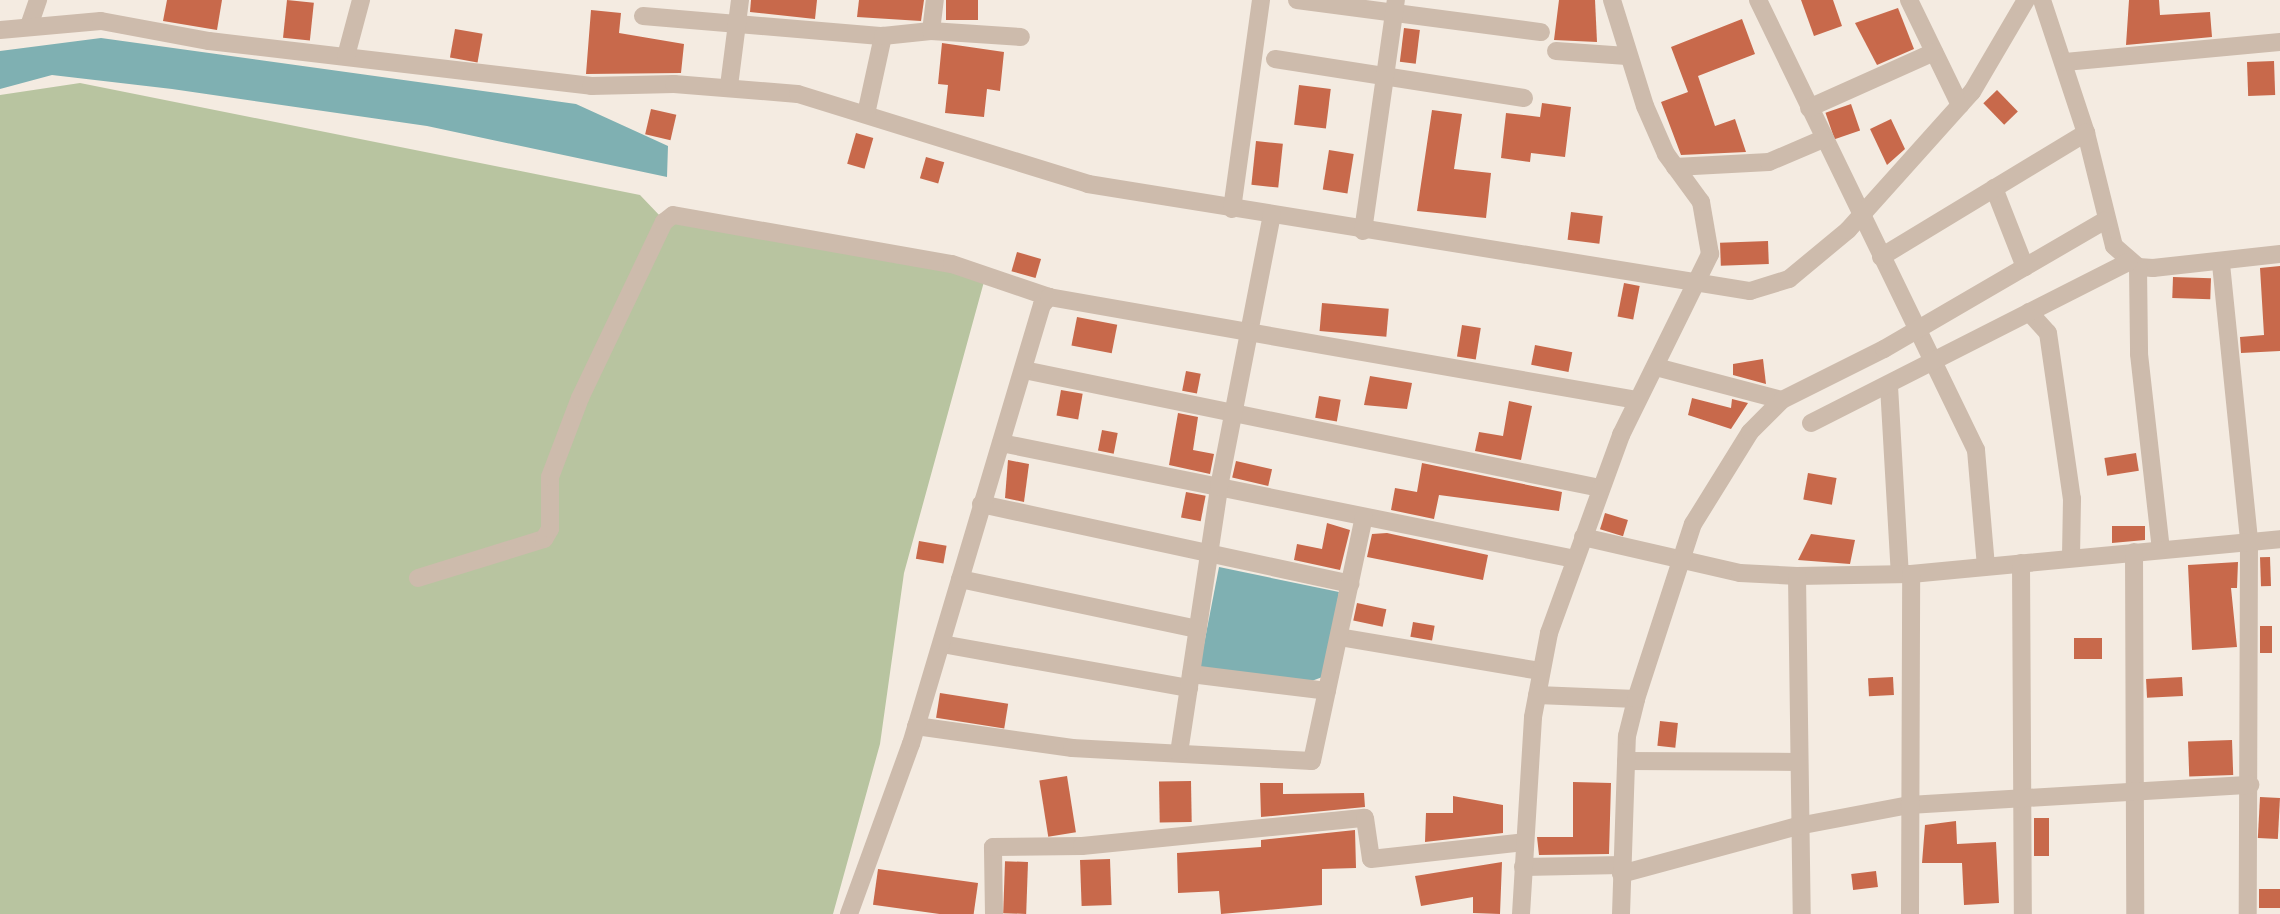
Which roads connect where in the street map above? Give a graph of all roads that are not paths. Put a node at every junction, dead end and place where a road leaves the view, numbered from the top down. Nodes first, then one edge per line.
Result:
1 (38, 0) edge
2 (361, 0) edge
3 (740, 0) edge
4 (935, 0) edge
5 (1261, 0) edge
6 (1297, 0) edge
7 (1612, 0) edge
8 (1759, 0) edge
9 (1909, 0) edge
10 (2026, 0) edge
11 (2042, 0) edge
12 (1395, 7) edge
13 (643, 16) dead end
14 (737, 21) junction
15 (29, 26) junction
16 (0, 30) edge
17 (931, 31) junction
18 (1541, 32) dead end
19 (883, 36) junction
20 (1021, 37) dead end
21 (2280, 42) edge
22 (1556, 51) dead end
23 (1934, 52) junction
24 (346, 56) junction
25 (1628, 56) junction
26 (1275, 59) dead end
27 (2065, 62) junction
28 (1386, 76) junction
29 (729, 86) junction
30 (1524, 98) dead end
31 (1960, 105) junction
32 (1809, 108) junction
33 (866, 114) junction
34 (2086, 133) junction
35 (1823, 139) junction
36 (1675, 167) junction
37 (1994, 188) junction
38 (1232, 209) junction
39 (1272, 215) junction
40 (1861, 216) junction
41 (2104, 221) junction
42 (1363, 230) junction
43 (2280, 254) edge
44 (1881, 257) junction
45 (2221, 264) junction
46 (2134, 265) junction
47 (2025, 267) junction
48 (1698, 286) junction
49 (1049, 298) junction
50 (2029, 312) junction
51 (1917, 330) junction
52 (1249, 334) junction
53 (1932, 364) junction
54 (1656, 367) junction
55 (1024, 369) junction
56 (1888, 386) junction
57 (1636, 400) junction
58 (1782, 400) junction
59 (1233, 413) junction
60 (1811, 423) dead end
61 (1001, 443) junction
62 (1219, 488) junction
63 (1600, 488) junction
64 (981, 504) junction
65 (1364, 517) junction
66 (1583, 537) junction
67 (2280, 539) edge
68 (2249, 542) junction
69 (2161, 550) junction
70 (2134, 552) junction
71 (1209, 556) junction
72 (2071, 558) junction
73 (1575, 559) junction
74 (1679, 560) junction
75 (2021, 563) junction
76 (1986, 567) junction
77 (1906, 574) junction
78 (1797, 576) junction
79 (418, 578) dead end
80 (960, 579) junction
81 (1350, 584) junction
82 (1198, 629) junction
83 (1339, 636) junction
84 (942, 644) junction
85 (1541, 671) junction
86 (1190, 681) junction
87 (1327, 691) junction
88 (1537, 695) junction
89 (1636, 699) junction
90 (916, 726) junction
91 (1179, 753) junction
92 (1626, 761) junction
93 (1797, 762) junction
94 (2250, 785) junction
95 (2135, 792) junction
96 (2023, 799) junction
97 (1909, 805) junction
98 (1798, 826) junction
99 (1524, 842) junction
100 (1523, 867) junction
101 (1621, 870) junction
102 (849, 914) edge
103 (994, 914) edge
104 (1521, 914) edge
105 (1621, 914) edge
106 (1802, 914) edge
107 (1910, 914) edge
108 (2022, 914) edge
109 (2135, 914) edge
110 (2248, 914) edge

1 - 15 street
2 - 24 street
3 - 14 street
4 - 17 street
5 - 38 street
6 - 12 street
7 - 25 street
8 - 32 street
9 - 23 street
10 - 31 street
11 - 27 street
12 - 18 street
12 - 28 street
13 - 14 street
14 - 19 street
14 - 29 street
15 - 16 street
15 - 24 street
17 - 19 street
17 - 20 street
19 - 33 street
21 - 27 street
22 - 25 street
23 - 31 street
23 - 32 street
24 - 29 street
25 - 36 street
26 - 28 street
27 - 34 street
28 - 30 street
28 - 42 street
29 - 33 street
31 - 40 street
32 - 35 street
33 - 38 street
34 - 37 street
34 - 41 street
35 - 36 street
35 - 40 street
36 - 48 street
37 - 44 street
37 - 47 street
38 - 39 street
39 - 42 street
39 - 52 street
40 - 44 street
40 - 48 street
41 - 46 street
41 - 47 street
42 - 48 street
43 - 45 street
44 - 51 street
45 - 46 street
45 - 68 street
46 - 50 street
46 - 69 street
47 - 51 street
48 - 54 street
49 - 52 street
49 - 55 street
49 - 79 street
50 - 53 street
50 - 72 street
51 - 53 street
51 - 58 street
52 - 57 street
52 - 59 street
53 - 56 street
53 - 76 street
54 - 57 street
54 - 58 street
55 - 59 street
55 - 61 street
56 - 60 street
56 - 77 street
57 - 63 street
58 - 74 street
59 - 62 street
59 - 63 street
61 - 62 street
61 - 64 street
62 - 65 street
62 - 71 street
63 - 66 street
64 - 71 street
64 - 80 street
65 - 73 street
65 - 81 street
66 - 73 street
66 - 74 street
67 - 68 street
68 - 69 street
68 - 94 street
69 - 70 street
70 - 72 street
70 - 95 street
71 - 81 street
71 - 82 street
72 - 75 street
73 - 85 street
74 - 78 street
74 - 89 street
75 - 76 street
75 - 96 street
76 - 77 street
77 - 78 street
77 - 97 street
78 - 93 street
80 - 82 street
80 - 84 street
81 - 83 street
82 - 86 street
83 - 85 street
83 - 87 street
84 - 86 street
84 - 90 street
85 - 88 street
86 - 87 street
86 - 91 street
87 - 91 street
88 - 89 street
88 - 99 street
89 - 92 street
90 - 91 street
90 - 102 street
92 - 93 street
92 - 101 street
93 - 98 street
94 - 95 street
94 - 110 street
95 - 96 street
95 - 109 street
96 - 97 street
96 - 108 street
97 - 98 street
97 - 107 street
98 - 101 street
98 - 106 street
99 - 100 street
99 - 103 street
100 - 101 street
100 - 104 street
101 - 105 street

